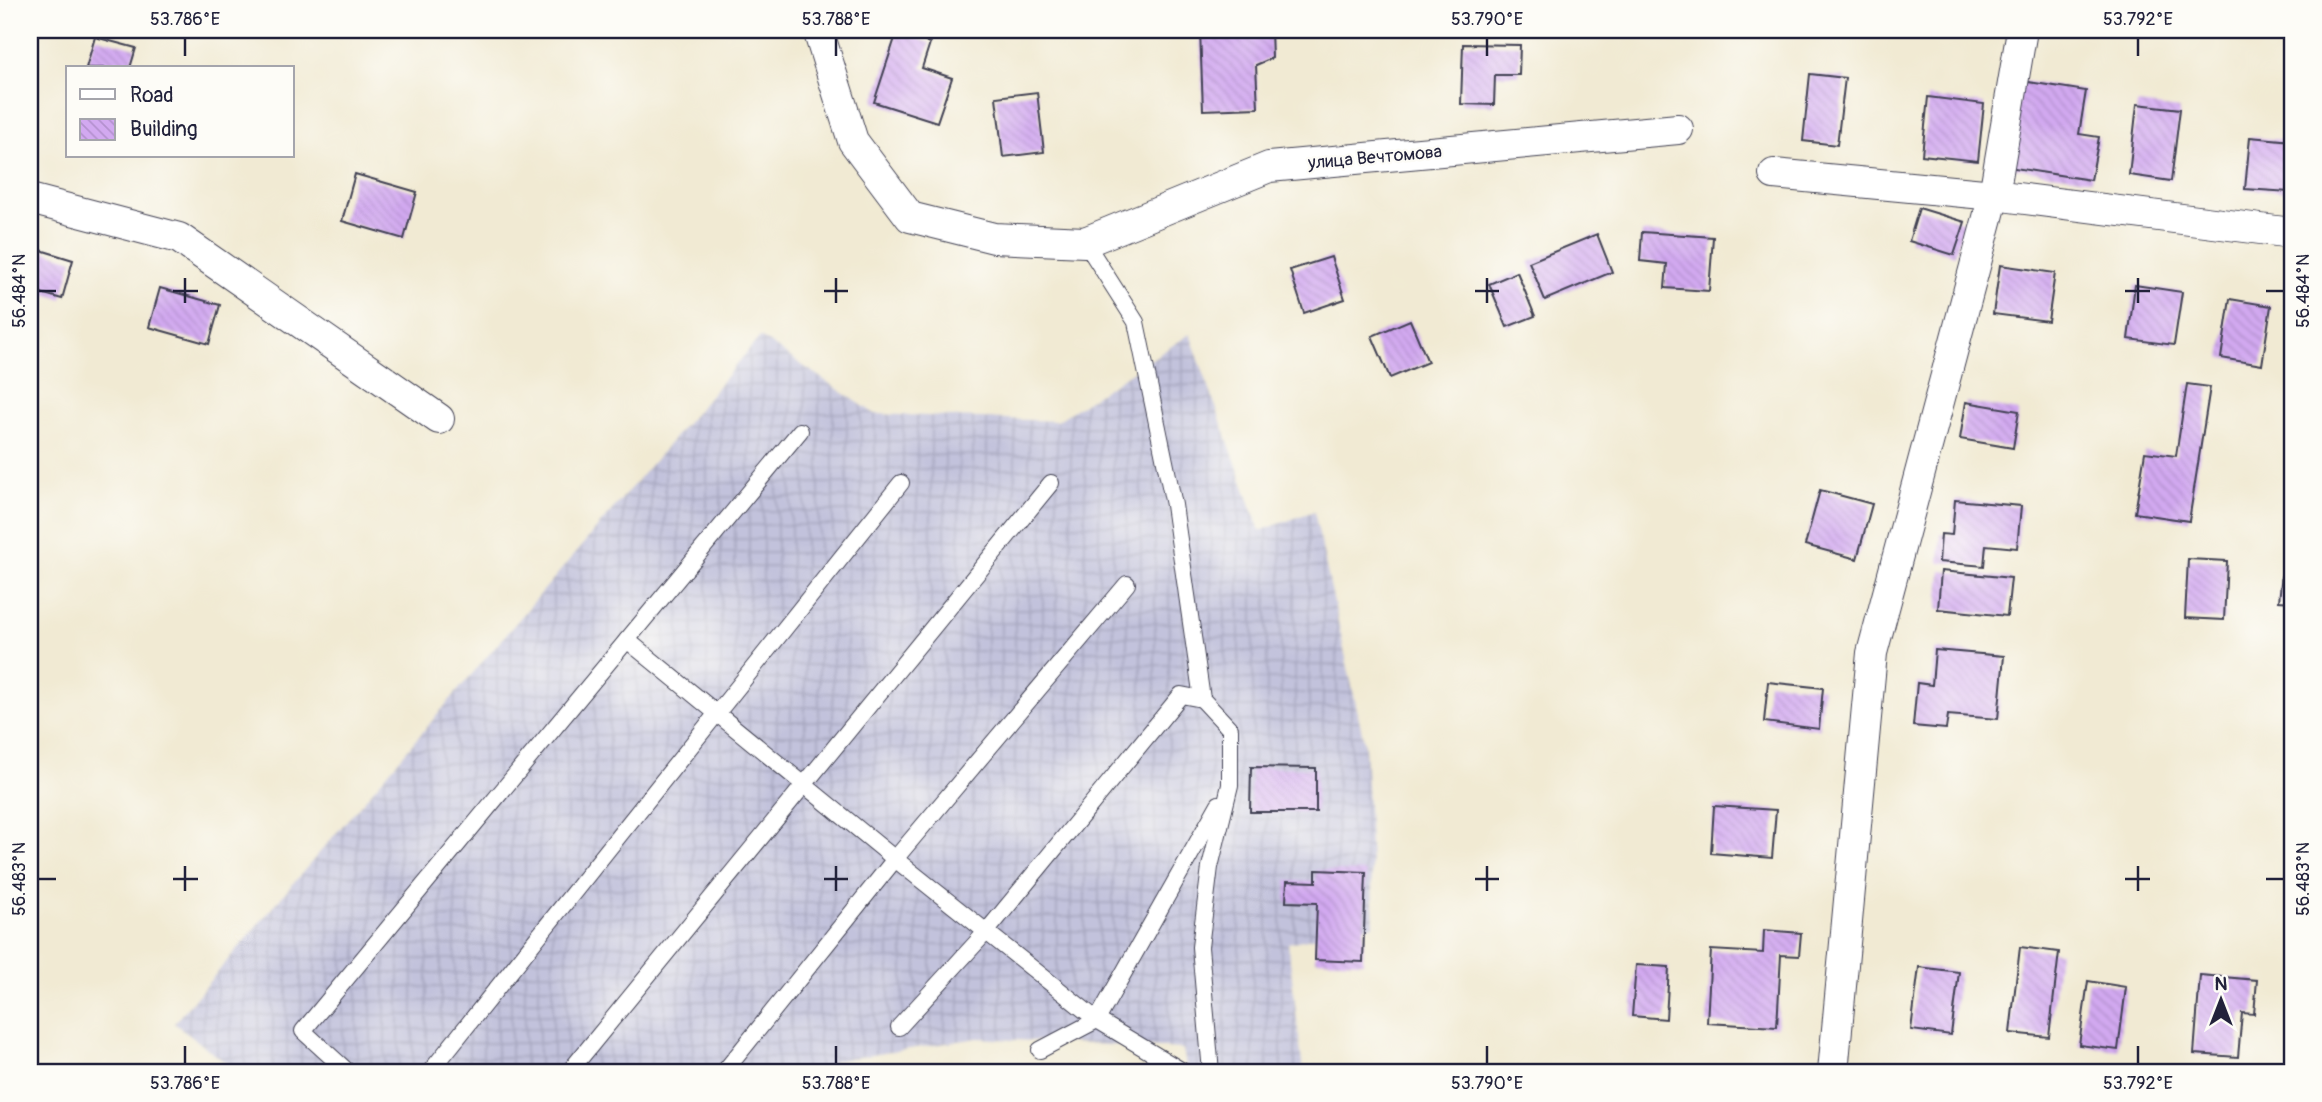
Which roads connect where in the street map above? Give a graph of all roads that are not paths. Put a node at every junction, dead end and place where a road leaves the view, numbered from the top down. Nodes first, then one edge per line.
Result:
1 (818, 30) edge
2 (2022, 30) edge
3 (1678, 129) dead end
4 (1774, 174) dead end
5 (1994, 195) junction
6 (30, 199) edge
7 (2292, 233) edge
8 (1086, 242) junction
9 (439, 419) dead end
10 (800, 431) dead end
11 (901, 483) dead end
12 (1051, 483) dead end
13 (1127, 583) dead end
14 (627, 640) junction
15 (1202, 699) junction
16 (717, 713) junction
17 (803, 784) junction
18 (1230, 785) junction
19 (895, 859) junction
20 (986, 931) junction
21 (1097, 1020) junction
22 (899, 1027) dead end
23 (1040, 1050) dead end
24 (348, 1072) edge
25 (430, 1072) edge
26 (569, 1072) edge
27 (724, 1072) edge
28 (1184, 1072) edge
29 (1211, 1072) edge
30 (1833, 1072) edge

1 - 8 street
2 - 5 street
3 - 8 street, улица Вечтомова
4 - 5 street
5 - 7 street
5 - 30 street
6 - 9 street
8 - 15 lane
10 - 14 lane
11 - 16 lane
12 - 17 lane
13 - 19 lane
14 - 16 lane
14 - 24 lane
15 - 18 lane
15 - 20 lane
16 - 17 lane
16 - 25 lane
17 - 19 lane
17 - 26 lane
18 - 21 lane
18 - 29 lane
19 - 20 lane
19 - 27 lane
20 - 21 lane
20 - 22 lane
21 - 23 lane
21 - 28 lane

